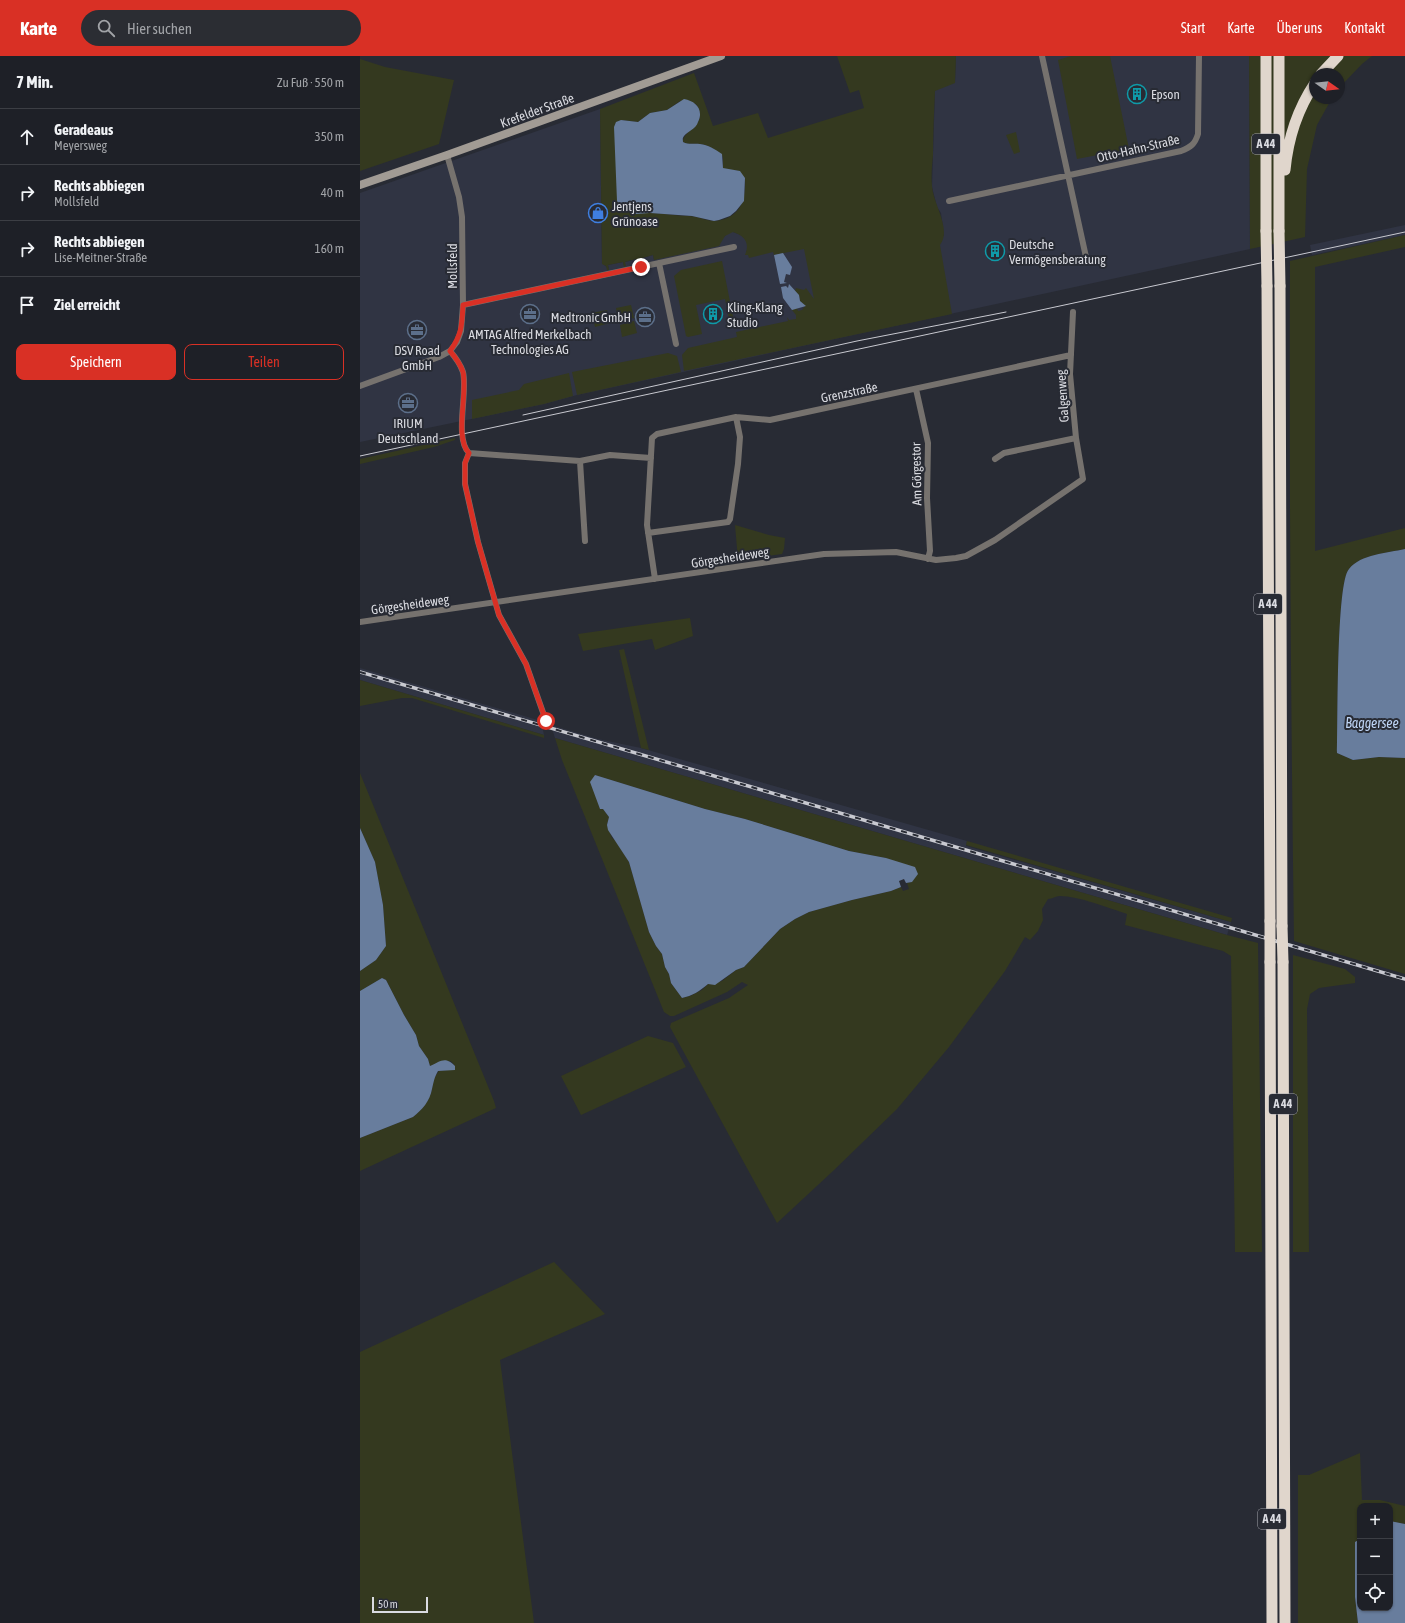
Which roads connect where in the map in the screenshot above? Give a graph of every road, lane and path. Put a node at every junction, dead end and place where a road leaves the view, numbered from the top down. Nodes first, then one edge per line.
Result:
1 (721, 56) edge
2 (1042, 56) edge
3 (1199, 56) edge
4 (1266, 56) edge
5 (1279, 56) edge
6 (1338, 56) edge
7 (1327, 68) edge
8 (1309, 93) edge
9 (447, 155) junction
10 (1068, 176) junction
11 (360, 185) edge
12 (949, 201) dead end
13 (1279, 227) junction
14 (734, 247) dead end
15 (1086, 257) dead end
16 (659, 263) junction
17 (463, 305) junction
18 (1073, 312) dead end
19 (676, 344) dead end
20 (450, 351) junction
21 (1071, 355) junction
22 (360, 386) edge
23 (916, 389) junction
24 (736, 418) junction
25 (1076, 438) junction
26 (469, 453) junction
27 (650, 458) junction
28 (994, 459) dead end
29 (580, 461) junction
30 (1083, 479) joint
31 (648, 533) junction
32 (585, 541) dead end
33 (928, 559) junction
34 (656, 580) junction
35 (496, 603) junction
36 (360, 622) edge
37 (546, 721) dead end
38 (1272, 1623) edge
39 (1285, 1623) edge

1 - 9 main road, Krefelder Straße
2 - 10 street
3 - 10 street, Otto-Hahn-Straße
4 - 38 highway, A 44, bridge
5 - 13 highway, A 44
6 - 7 highway
8 - 13 highway
9 - 11 main road, Krefelder Straße
9 - 17 street, Mollsfeld
10 - 12 street, Otto-Hahn-Straße
10 - 15 street
13 - 39 highway, A 44, bridge
14 - 16 street
16 - 17 street
16 - 19 street
17 - 20 street, Mollsfeld
18 - 21 street, Galgenweg
20 - 22 street
20 - 26 street
21 - 23 street, Grenzstraße
21 - 25 street, Galgenweg
23 - 24 street, Grenzstraße
23 - 33 street, Am Görgestor
24 - 27 street, Grenzstraße
24 - 31 street
25 - 28 street
25 - 30 street, Galgenweg
26 - 29 street
26 - 35 street
27 - 29 street
27 - 31 street
29 - 32 street
30 - 33 street, Görgesheideweg
31 - 34 street
33 - 34 street, Görgesheideweg
34 - 35 street, Görgesheideweg
35 - 36 street, Görgesheideweg
35 - 37 street

